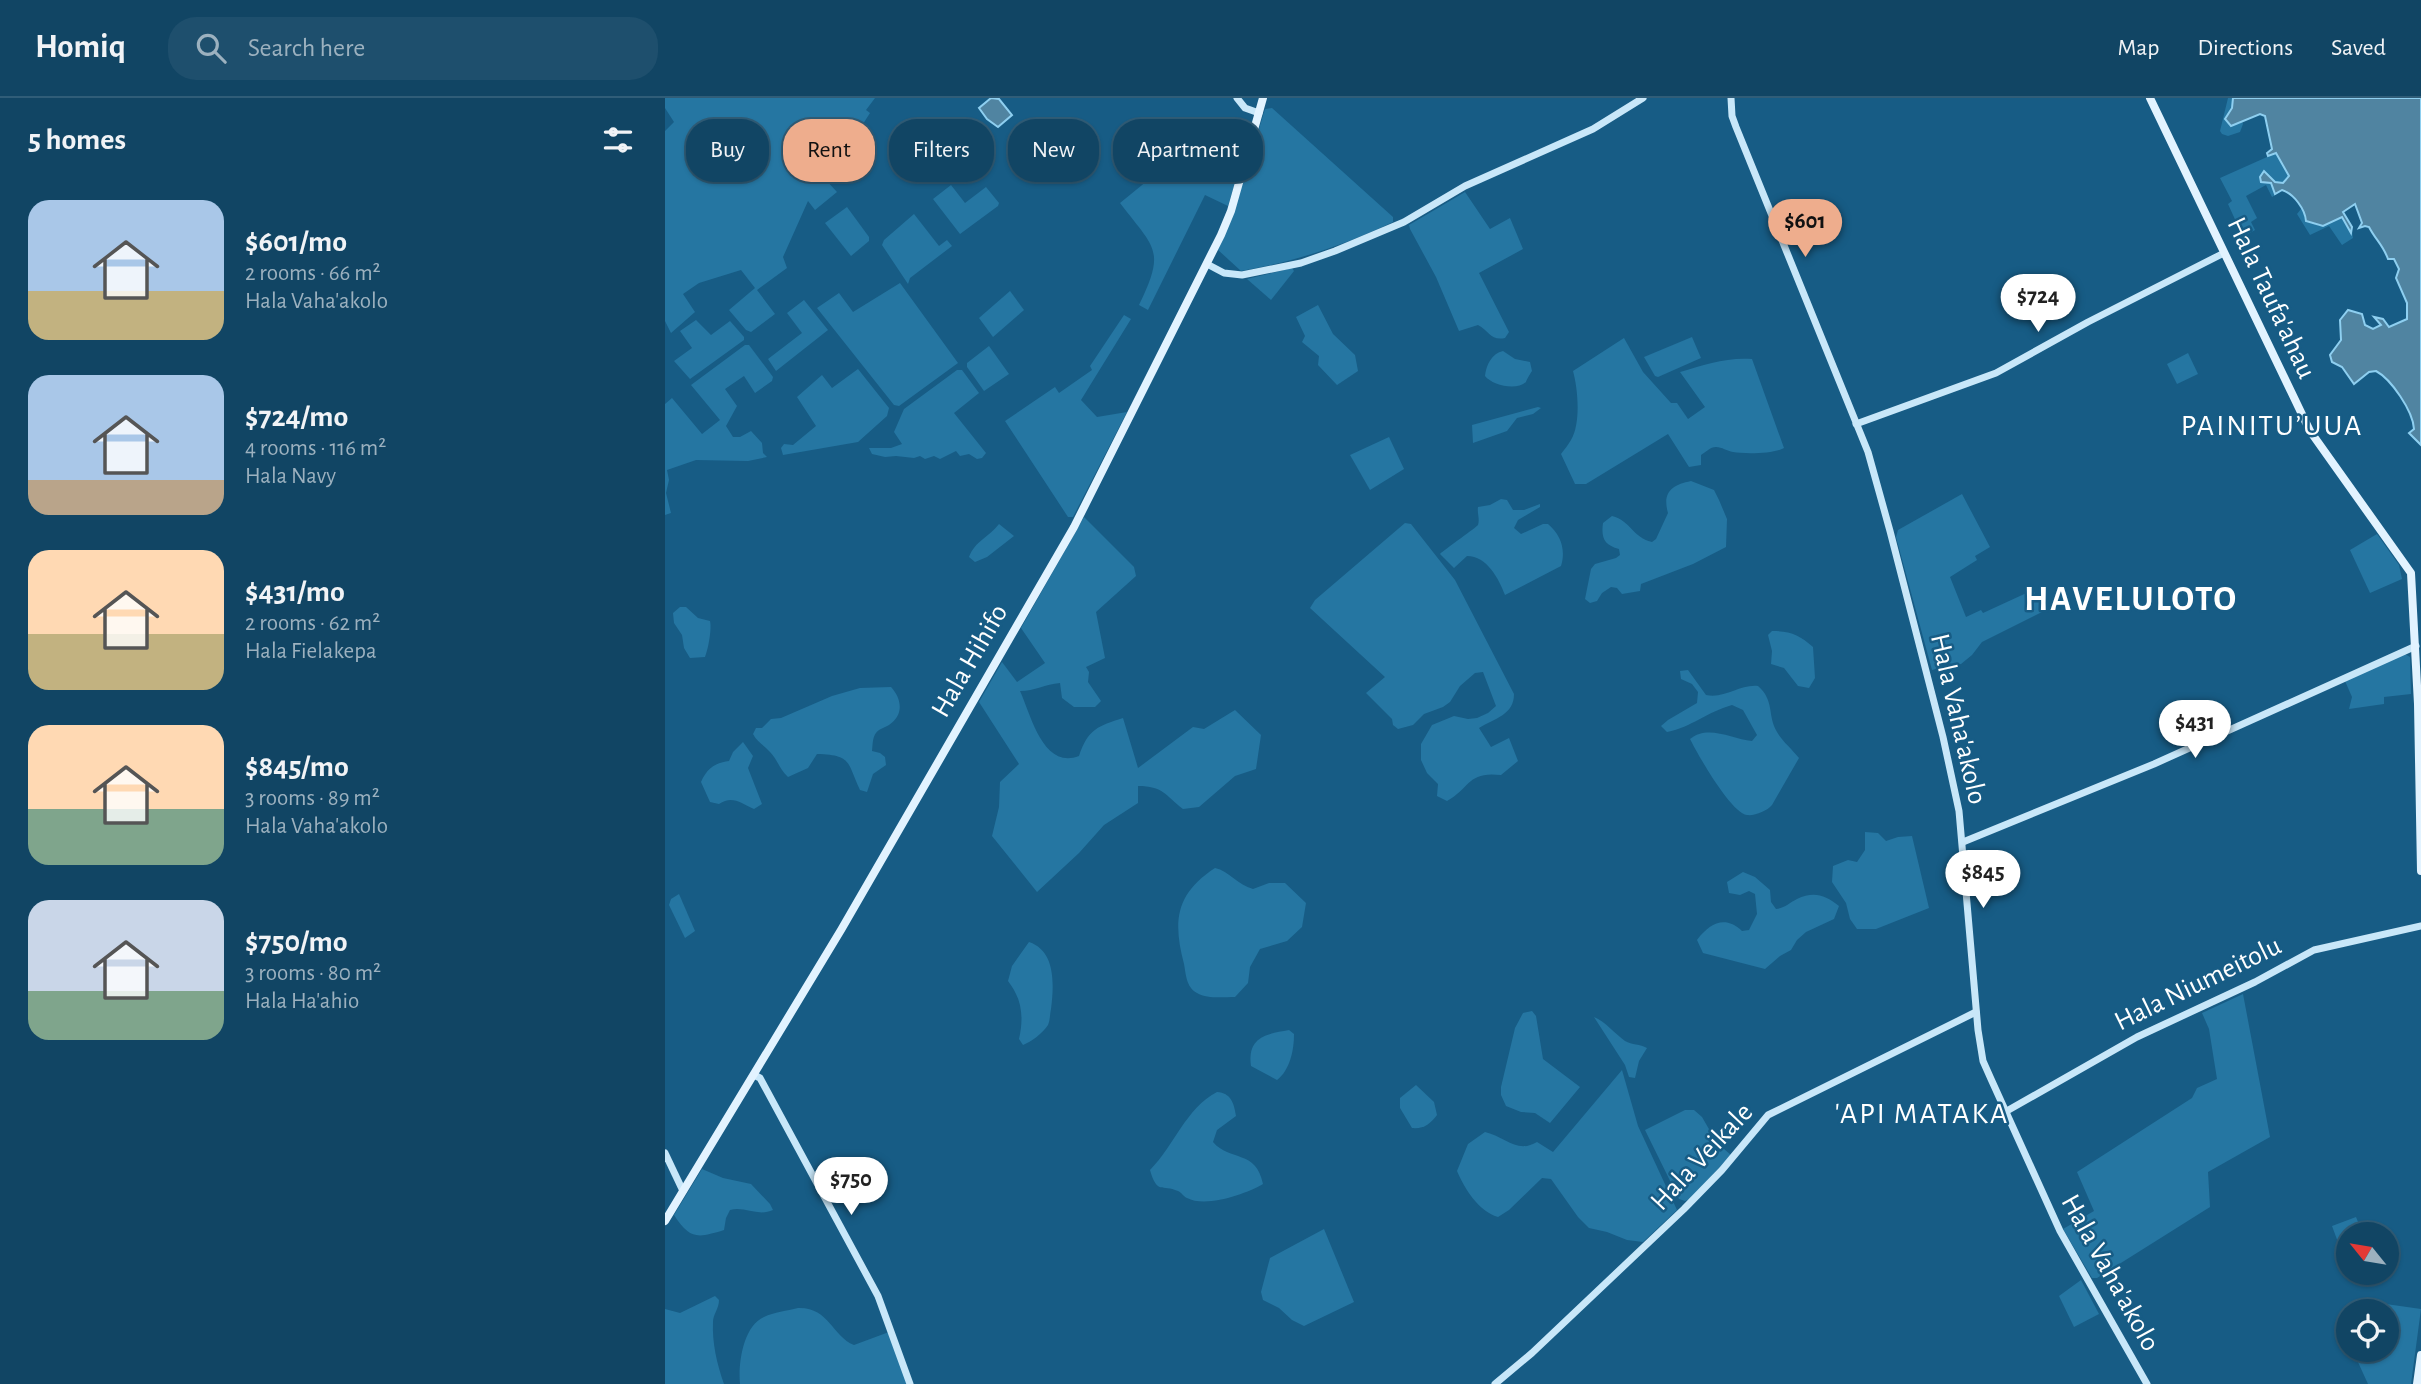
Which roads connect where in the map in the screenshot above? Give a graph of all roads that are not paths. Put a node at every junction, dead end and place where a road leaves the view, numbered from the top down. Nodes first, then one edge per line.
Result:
1 (1237, 98) edge
2 (1263, 98) edge
3 (1643, 98) edge
4 (1731, 98) edge
5 (2150, 98) edge
6 (1259, 113) junction
7 (2224, 253) junction
8 (1207, 264) junction
9 (1856, 424) junction
10 (2416, 646) junction
11 (1963, 842) junction
12 (2421, 871) edge
13 (2421, 926) edge
14 (1976, 1012) junction
15 (754, 1075) junction
16 (2005, 1112) junction
17 (665, 1153) edge
18 (683, 1191) junction
19 (665, 1221) edge
20 (2421, 1356) edge
21 (911, 1384) edge
22 (1495, 1384) edge
23 (2147, 1384) edge
24 (2417, 1384) edge

1 - 6 street
2 - 6 main road, Hala Hihifo
3 - 8 street
4 - 9 street, Hala Vaha'akolo
5 - 7 main road, Hala Taufa'ahau
6 - 8 main road, Hala Hihifo
7 - 9 street
7 - 10 main road, Hala Taufa'ahau
8 - 15 main road, Hala Hihifo
9 - 11 street, Hala Vaha'akolo
10 - 11 street
10 - 12 main road, Hala Taufa'ahau
11 - 14 street, Hala Vaha'akolo
13 - 16 street, Hala Niumeitolu
14 - 16 street, Hala Vaha'akolo
14 - 22 street, Hala Veikale
15 - 18 main road, Hala Hihifo
15 - 21 street
16 - 23 street, Hala Vaha'akolo
17 - 18 street
18 - 19 main road, Hala Hihifo
20 - 24 main road

